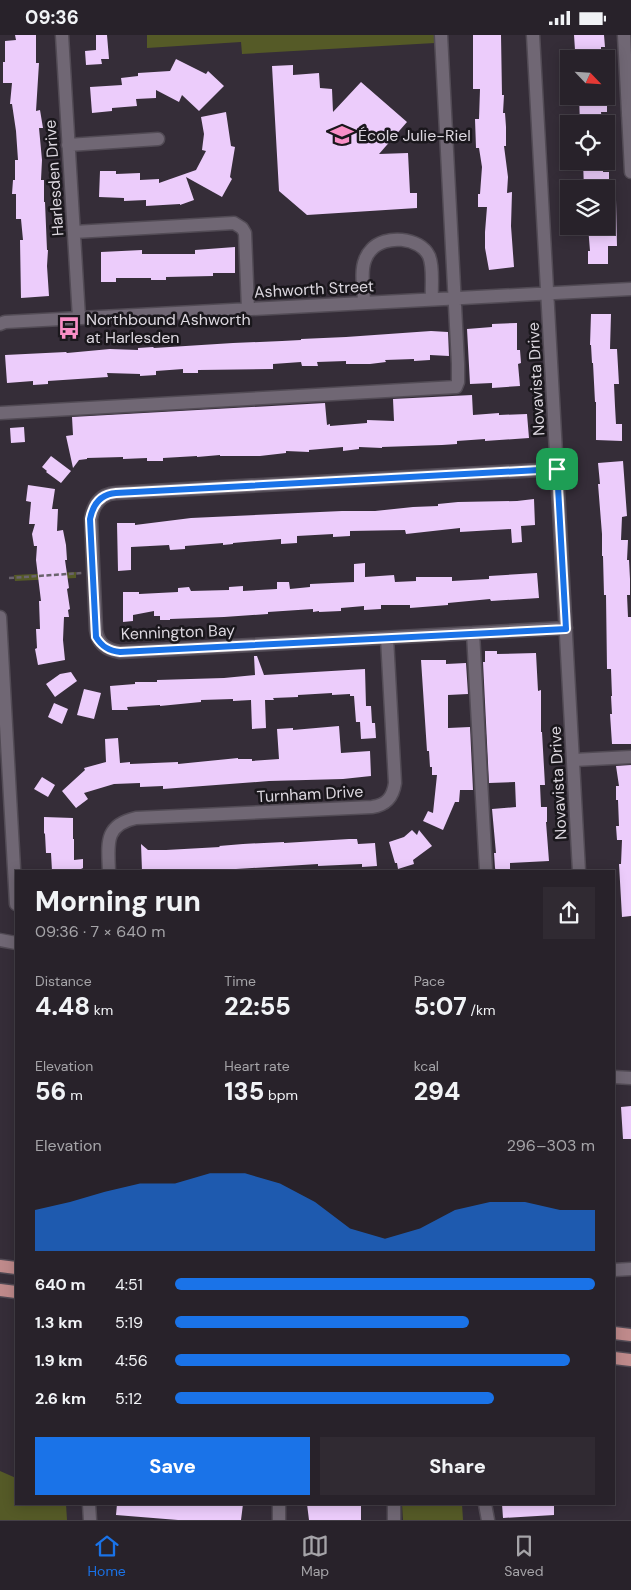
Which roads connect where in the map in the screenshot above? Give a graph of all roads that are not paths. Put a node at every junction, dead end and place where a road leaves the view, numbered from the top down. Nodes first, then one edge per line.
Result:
1 (62, 35) edge
2 (441, 35) edge
3 (533, 35) edge
4 (624, 35) edge
5 (158, 139) dead end
6 (68, 145) junction
7 (631, 172) edge
8 (74, 232) junction
9 (631, 289) edge
10 (548, 293) junction
11 (455, 297) junction
12 (432, 299) junction
13 (364, 303) junction
14 (248, 309) junction
15 (79, 318) junction
16 (0, 324) edge
17 (0, 413) edge
18 (557, 469) junction
19 (0, 617) edge
20 (566, 629) junction
21 (473, 633) junction
22 (387, 638) junction
23 (1, 641) edge
24 (631, 757) edge
25 (574, 760) junction
26 (110, 870) edge
27 (486, 870) edge
28 (579, 870) edge
29 (15, 886) edge
30 (0, 941) edge
31 (15, 943) edge
32 (615, 1077) edge
33 (631, 1078) edge
34 (0, 1266) edge
35 (15, 1268) edge
36 (631, 1269) edge
37 (615, 1270) edge
38 (0, 1290) edge
39 (15, 1292) edge
40 (615, 1333) edge
41 (631, 1335) edge
42 (615, 1358) edge
43 (631, 1360) edge
44 (89, 1505) edge
45 (278, 1505) edge
46 (394, 1505) edge
47 (486, 1505) edge
48 (90, 1520) edge
49 (280, 1520) edge
50 (394, 1520) edge
51 (488, 1520) edge

1 - 6 street, Harlesden Drive
2 - 11 street
3 - 10 street, Novavista Drive
4 - 7 street
5 - 6 street
6 - 8 street, Harlesden Drive
8 - 14 street
8 - 15 street, Harlesden Drive
9 - 10 street, Ashworth Street
10 - 11 street, Ashworth Street
10 - 18 street, Novavista Drive
11 - 12 street, Ashworth Street
11 - 17 street
12 - 13 street, Ashworth Street
12 - 13 street
13 - 14 street, Ashworth Street
14 - 15 street, Ashworth Street
15 - 16 street, Ashworth Street
18 - 20 street, Novavista Drive
18 - 22 street, Kennington Bay
19 - 23 street
20 - 21 street, Kennington Bay
20 - 25 street, Novavista Drive
21 - 22 street, Kennington Bay
21 - 27 street
22 - 26 street, Turnham Drive
23 - 29 street
24 - 25 street
25 - 28 street, Novavista Drive
30 - 31 street
32 - 33 street
34 - 35 main road
36 - 37 street
38 - 39 main road
40 - 41 main road
42 - 43 main road
44 - 48 street
45 - 49 street
46 - 50 street
47 - 51 street

